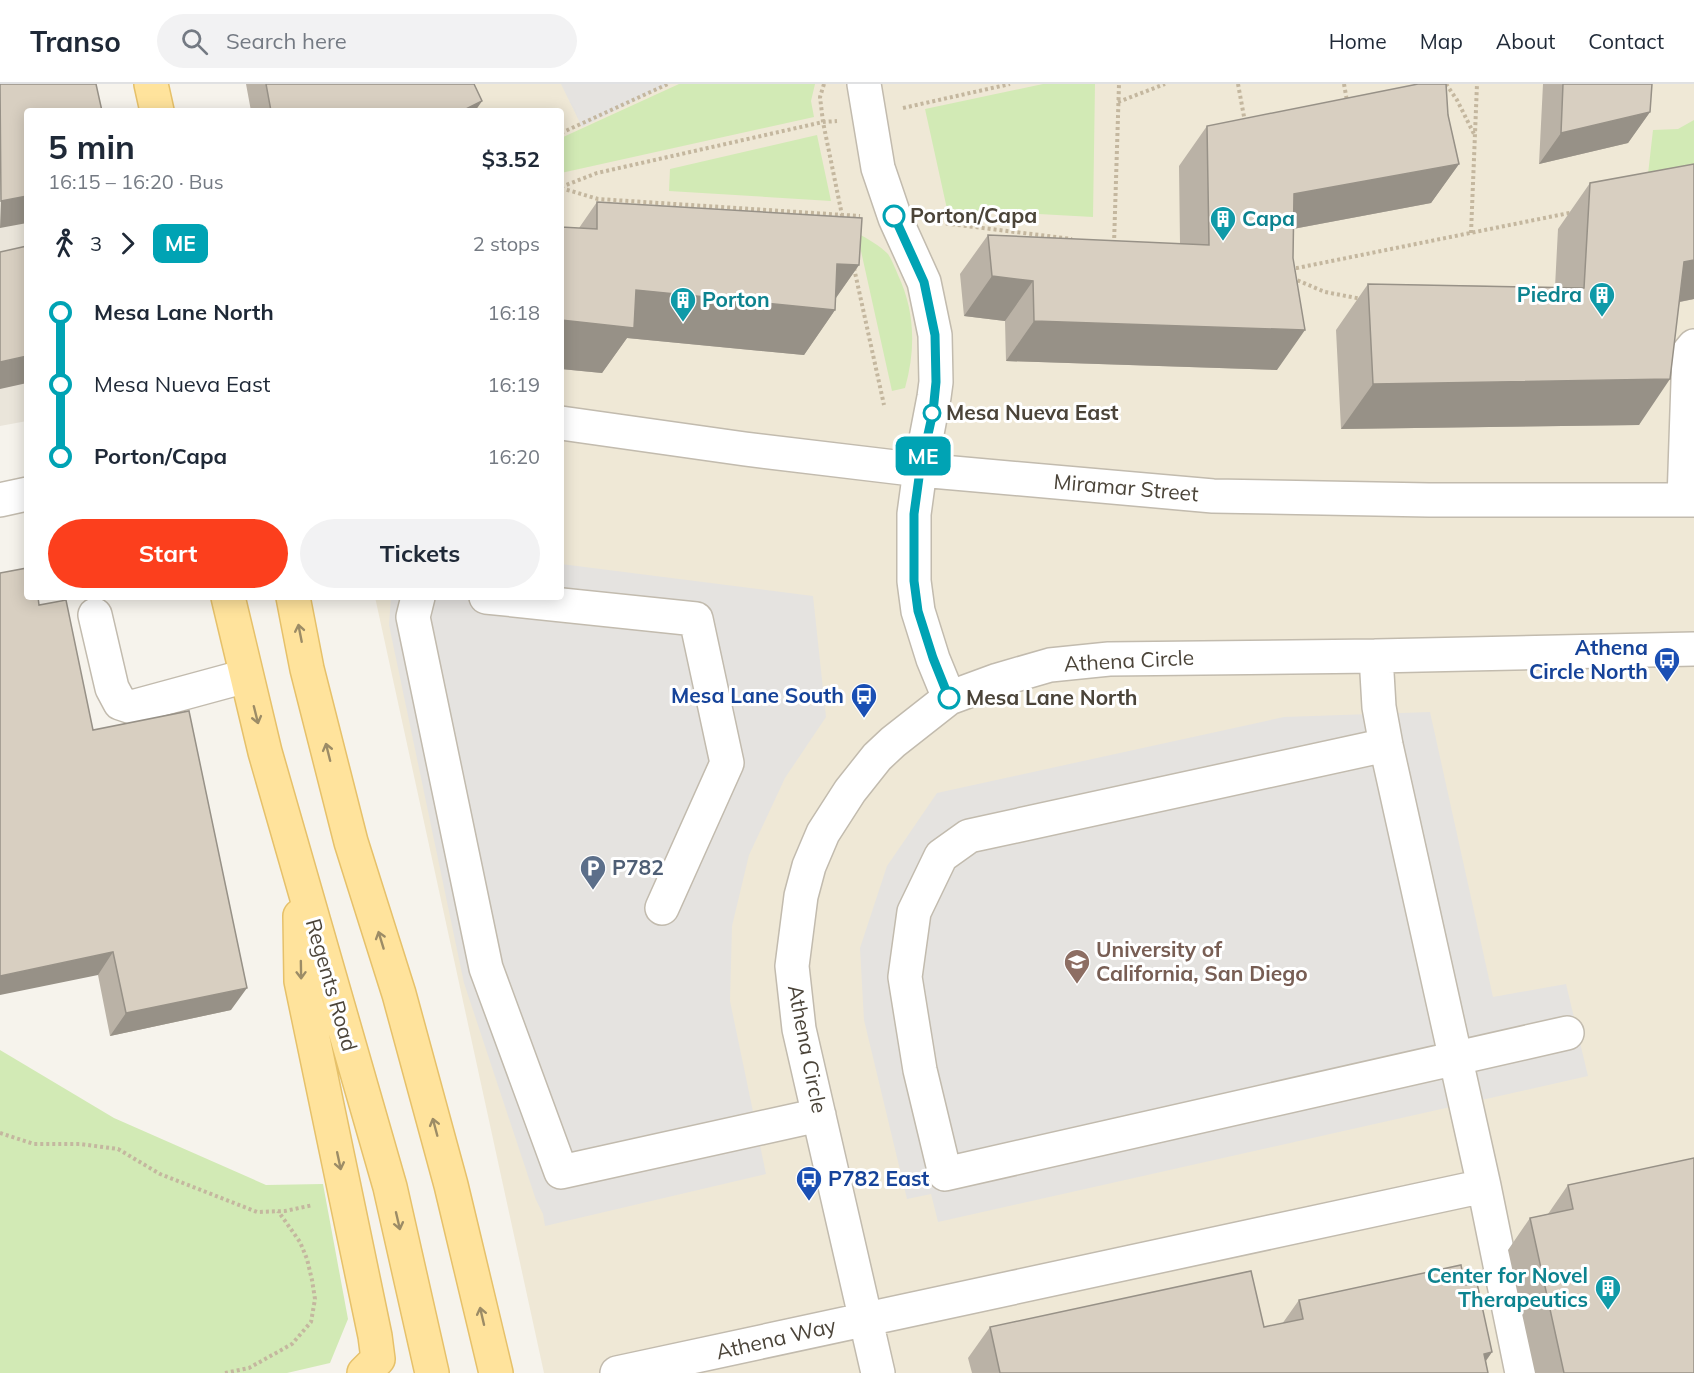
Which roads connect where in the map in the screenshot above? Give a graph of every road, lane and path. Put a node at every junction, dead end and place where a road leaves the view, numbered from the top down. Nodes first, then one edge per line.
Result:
1 (151, 84) edge
2 (668, 84) edge
3 (824, 84) edge
4 (864, 84) edge
5 (1010, 84) edge
6 (1119, 84) edge
7 (1165, 84) edge
8 (1238, 84) edge
9 (1344, 84) edge
10 (1446, 84) edge
11 (1478, 84) edge
12 (1118, 102) junction
13 (1349, 107) edge
14 (156, 108) edge
15 (901, 108) dead end
16 (840, 121) dead end
17 (823, 122) junction
18 (1247, 129) edge
19 (564, 132) edge
20 (1475, 136) junction
21 (564, 187) edge
22 (564, 189) edge
23 (1576, 211) dead end
24 (842, 216) junction
25 (862, 216) edge
26 (933, 222) dead end
27 (845, 227) edge
28 (1471, 233) junction
29 (1080, 240) edge
30 (1125, 245) edge
31 (852, 260) edge
32 (1287, 267) edge
33 (1286, 275) edge
34 (1371, 300) edge
35 (1694, 346) edge
36 (884, 405) dead end
37 (564, 423) edge
38 (920, 470) junction
39 (24, 495) edge
40 (0, 500) edge
41 (1689, 500) edge
42 (229, 600) edge
43 (294, 600) edge
44 (417, 600) edge
45 (513, 600) edge
46 (95, 615) dead end
47 (1694, 649) edge
48 (1376, 656) junction
49 (246, 676) junction
50 (949, 698) junction
51 (1386, 745) junction
52 (299, 870) junction
53 (662, 908) dead end
54 (1567, 1033) dead end
55 (1456, 1057) junction
56 (819, 1115) junction
57 (0, 1133) edge
58 (1484, 1186) junction
59 (320, 1203) dead end
60 (278, 1211) junction
61 (865, 1319) junction
62 (225, 1373) edge
63 (364, 1373) edge
64 (432, 1373) edge
65 (496, 1373) edge
66 (617, 1373) edge
67 (878, 1373) edge
68 (1522, 1373) edge

1 - 14 main road
2 - 19 path
3 - 17 path
4 - 38 street
5 - 15 path
6 - 12 path
7 - 12 path
8 - 18 path
9 - 13 path
10 - 20 path
11 - 20 path
12 - 30 path
16 - 17 path
17 - 21 path
17 - 24 path
20 - 28 path
22 - 24 path
23 - 28 path
24 - 25 path
24 - 27 path
26 - 29 path
28 - 32 path
31 - 36 path
33 - 34 path
35 - 41 street
37 - 38 street, Miramar Street
38 - 41 street, Miramar Street
38 - 50 street
39 - 40 street
42 - 49 main road, Regents Road
65 -> 43 main road
44 - 56 street
45 - 53 street
46 - 49 street
47 - 48 street, Athena Circle
48 - 50 street, Athena Circle
48 - 51 street
49 -> 52 main road, Regents Road
50 - 56 street, Athena Circle
51 - 55 street
51 - 55 street
52 -> 63 main road
52 -> 64 main road, Regents Road
54 - 55 street
55 - 58 street
56 - 61 street, Athena Circle
57 - 60 path
58 - 61 street, Athena Way
58 - 68 street
59 - 60 path
60 - 62 path
61 - 66 street, Athena Way
61 - 67 street, Athena Circle

